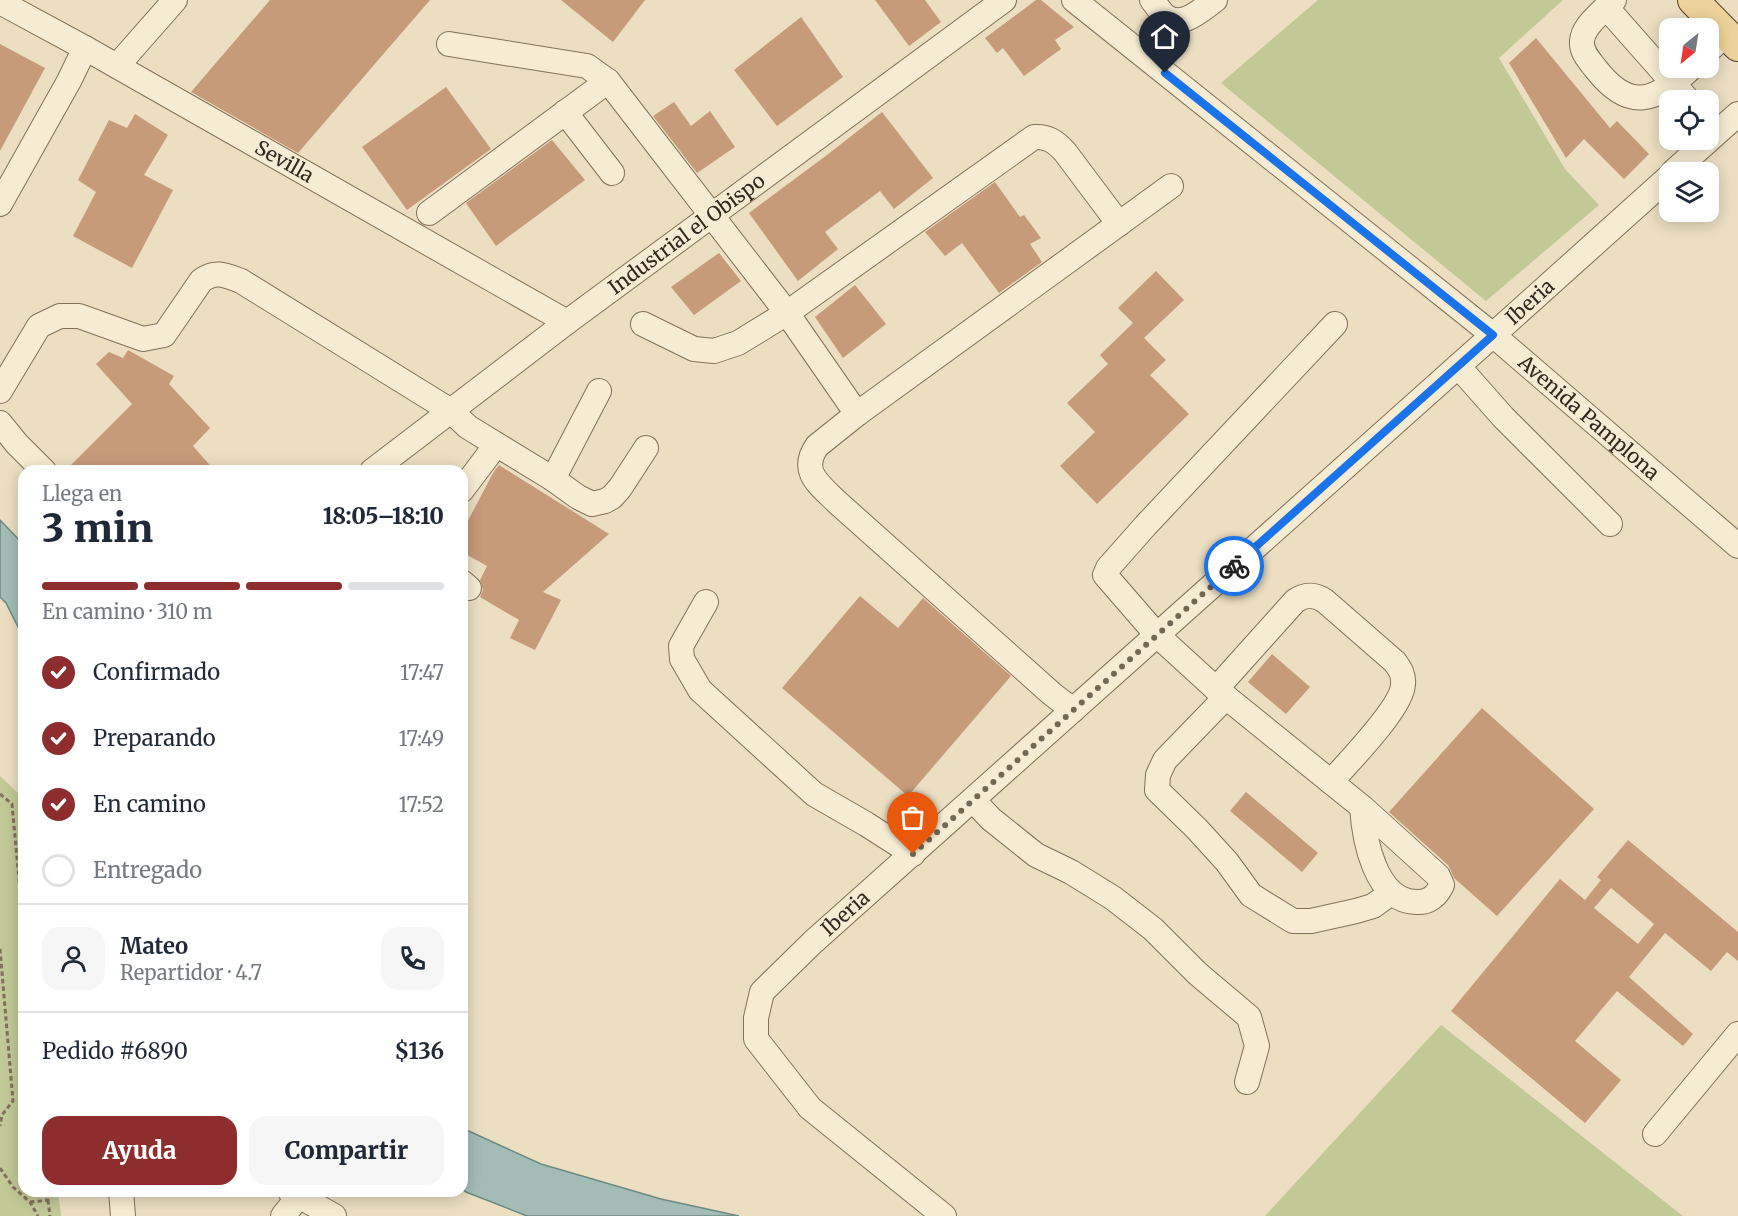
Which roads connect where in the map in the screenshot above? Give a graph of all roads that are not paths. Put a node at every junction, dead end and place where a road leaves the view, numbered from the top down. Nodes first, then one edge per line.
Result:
1 (1005, 0) edge
2 (1074, 0) edge
3 (1152, 0) edge
4 (1215, 0) edge
5 (1693, 0) edge
6 (0, 2) edge
7 (166, 3) edge
8 (1610, 4) edge
9 (450, 44) dead end
10 (1724, 44) edge
11 (85, 48) junction
12 (117, 66) junction
13 (608, 81) junction
14 (1685, 84) edge
15 (565, 112) junction
16 (1738, 114) edge
17 (1719, 126) edge
18 (1693, 150) edge
19 (1682, 162) edge
20 (612, 173) dead end
21 (1659, 185) edge
22 (1171, 186) dead end
23 (0, 204) edge
24 (429, 213) dead end
25 (713, 216) junction
26 (1119, 224) junction
27 (787, 313) junction
28 (567, 322) junction
29 (643, 324) dead end
30 (1335, 324) dead end
31 (1493, 335) junction
32 (1458, 366) junction
33 (0, 391) edge
34 (599, 391) dead end
35 (451, 411) junction
36 (857, 414) junction
37 (0, 423) edge
38 (496, 445) junction
39 (646, 448) dead end
40 (38, 465) edge
41 (380, 465) edge
42 (553, 478) junction
43 (468, 482) edge
44 (1610, 524) dead end
45 (1738, 546) edge
46 (706, 602) dead end
47 (1157, 635) junction
48 (1221, 693) junction
49 (1073, 710) junction
50 (1331, 782) junction
51 (973, 800) junction
52 (1362, 807) junction
53 (913, 854) junction
54 (1391, 893) junction
55 (1738, 1034) edge
56 (1247, 1082) dead end
57 (1655, 1134) dead end
58 (121, 1197) edge
59 (293, 1197) edge
60 (300, 1197) edge
61 (123, 1216) edge
62 (283, 1216) edge
63 (334, 1216) edge
64 (944, 1216) edge

1 - 25 street, Industrial el Obispo
2 - 31 street, Avenida Pamplona
3 - 4 street
5 - 10 main road
6 - 11 street, Sevilla
7 - 12 street
8 - 14 street
8 - 14 street
9 - 13 street
11 - 12 street, Sevilla
11 - 23 street
12 - 28 street, Sevilla
13 - 15 street
13 - 25 street
15 - 20 street
15 - 24 street
16 - 17 street, Iberia
18 - 19 street, Iberia
21 - 31 street, Iberia
22 - 26 street
25 - 27 street
25 - 28 street, Industrial el Obispo
26 - 27 street
26 - 36 street
27 - 29 street
27 - 36 street
28 - 35 street, Industrial el Obispo
30 - 47 street
31 - 32 street, Iberia
31 - 45 street, Avenida Pamplona
32 - 44 street
32 - 47 street, Iberia
33 - 35 street
34 - 42 street
35 - 38 street
35 - 41 street, Industrial el Obispo
36 - 49 street
37 - 40 street
38 - 42 street
38 - 43 street
39 - 42 street
46 - 53 street
47 - 48 street
47 - 49 street, Iberia
48 - 50 street
48 - 50 street
48 - 54 street
49 - 51 street, Iberia
50 - 52 street
51 - 53 street, Iberia
51 - 56 street
52 - 54 street
52 - 54 street
53 - 64 street, Iberia
55 - 57 street
58 - 61 street
59 - 62 street
60 - 63 street

